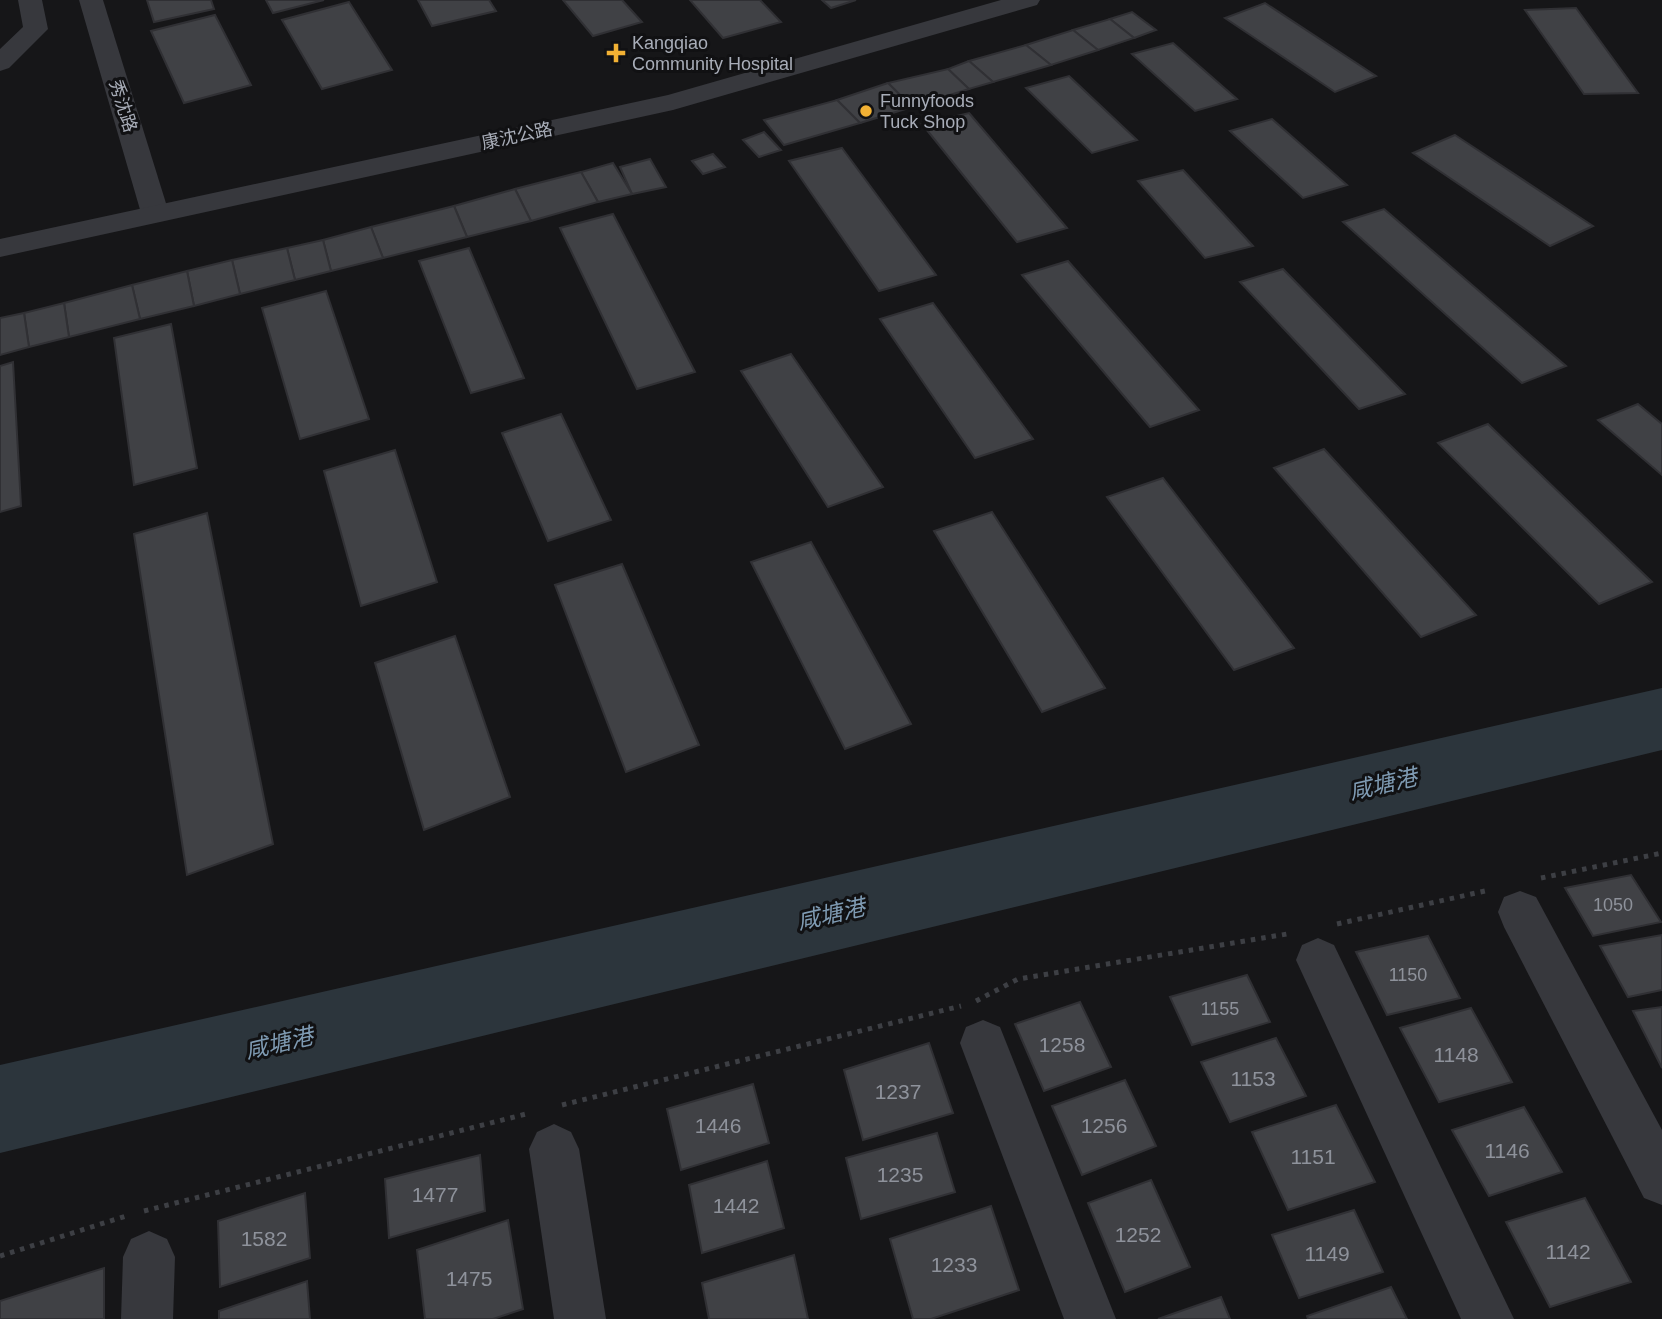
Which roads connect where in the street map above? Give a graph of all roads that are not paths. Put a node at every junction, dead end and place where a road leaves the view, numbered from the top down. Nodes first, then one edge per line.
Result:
1 (30, 0) edge
2 (91, 0) edge
3 (1028, 0) edge
4 (0, 63) edge
5 (155, 213) junction
6 (0, 248) edge
7 (1515, 894) road end
8 (1313, 940) road end
9 (983, 1043) dead end
10 (548, 1123) road end
11 (1662, 1180) edge
12 (149, 1257) dead end
13 (147, 1319) edge
14 (580, 1319) edge
15 (1090, 1319) edge
16 (1488, 1319) edge

1 - 4 street
2 - 5 street, 秀沈路
3 - 5 street, 康沈公路
5 - 6 street, 康沈公路
7 - 11 street
8 - 16 street
9 - 15 street
10 - 14 street
12 - 13 street

